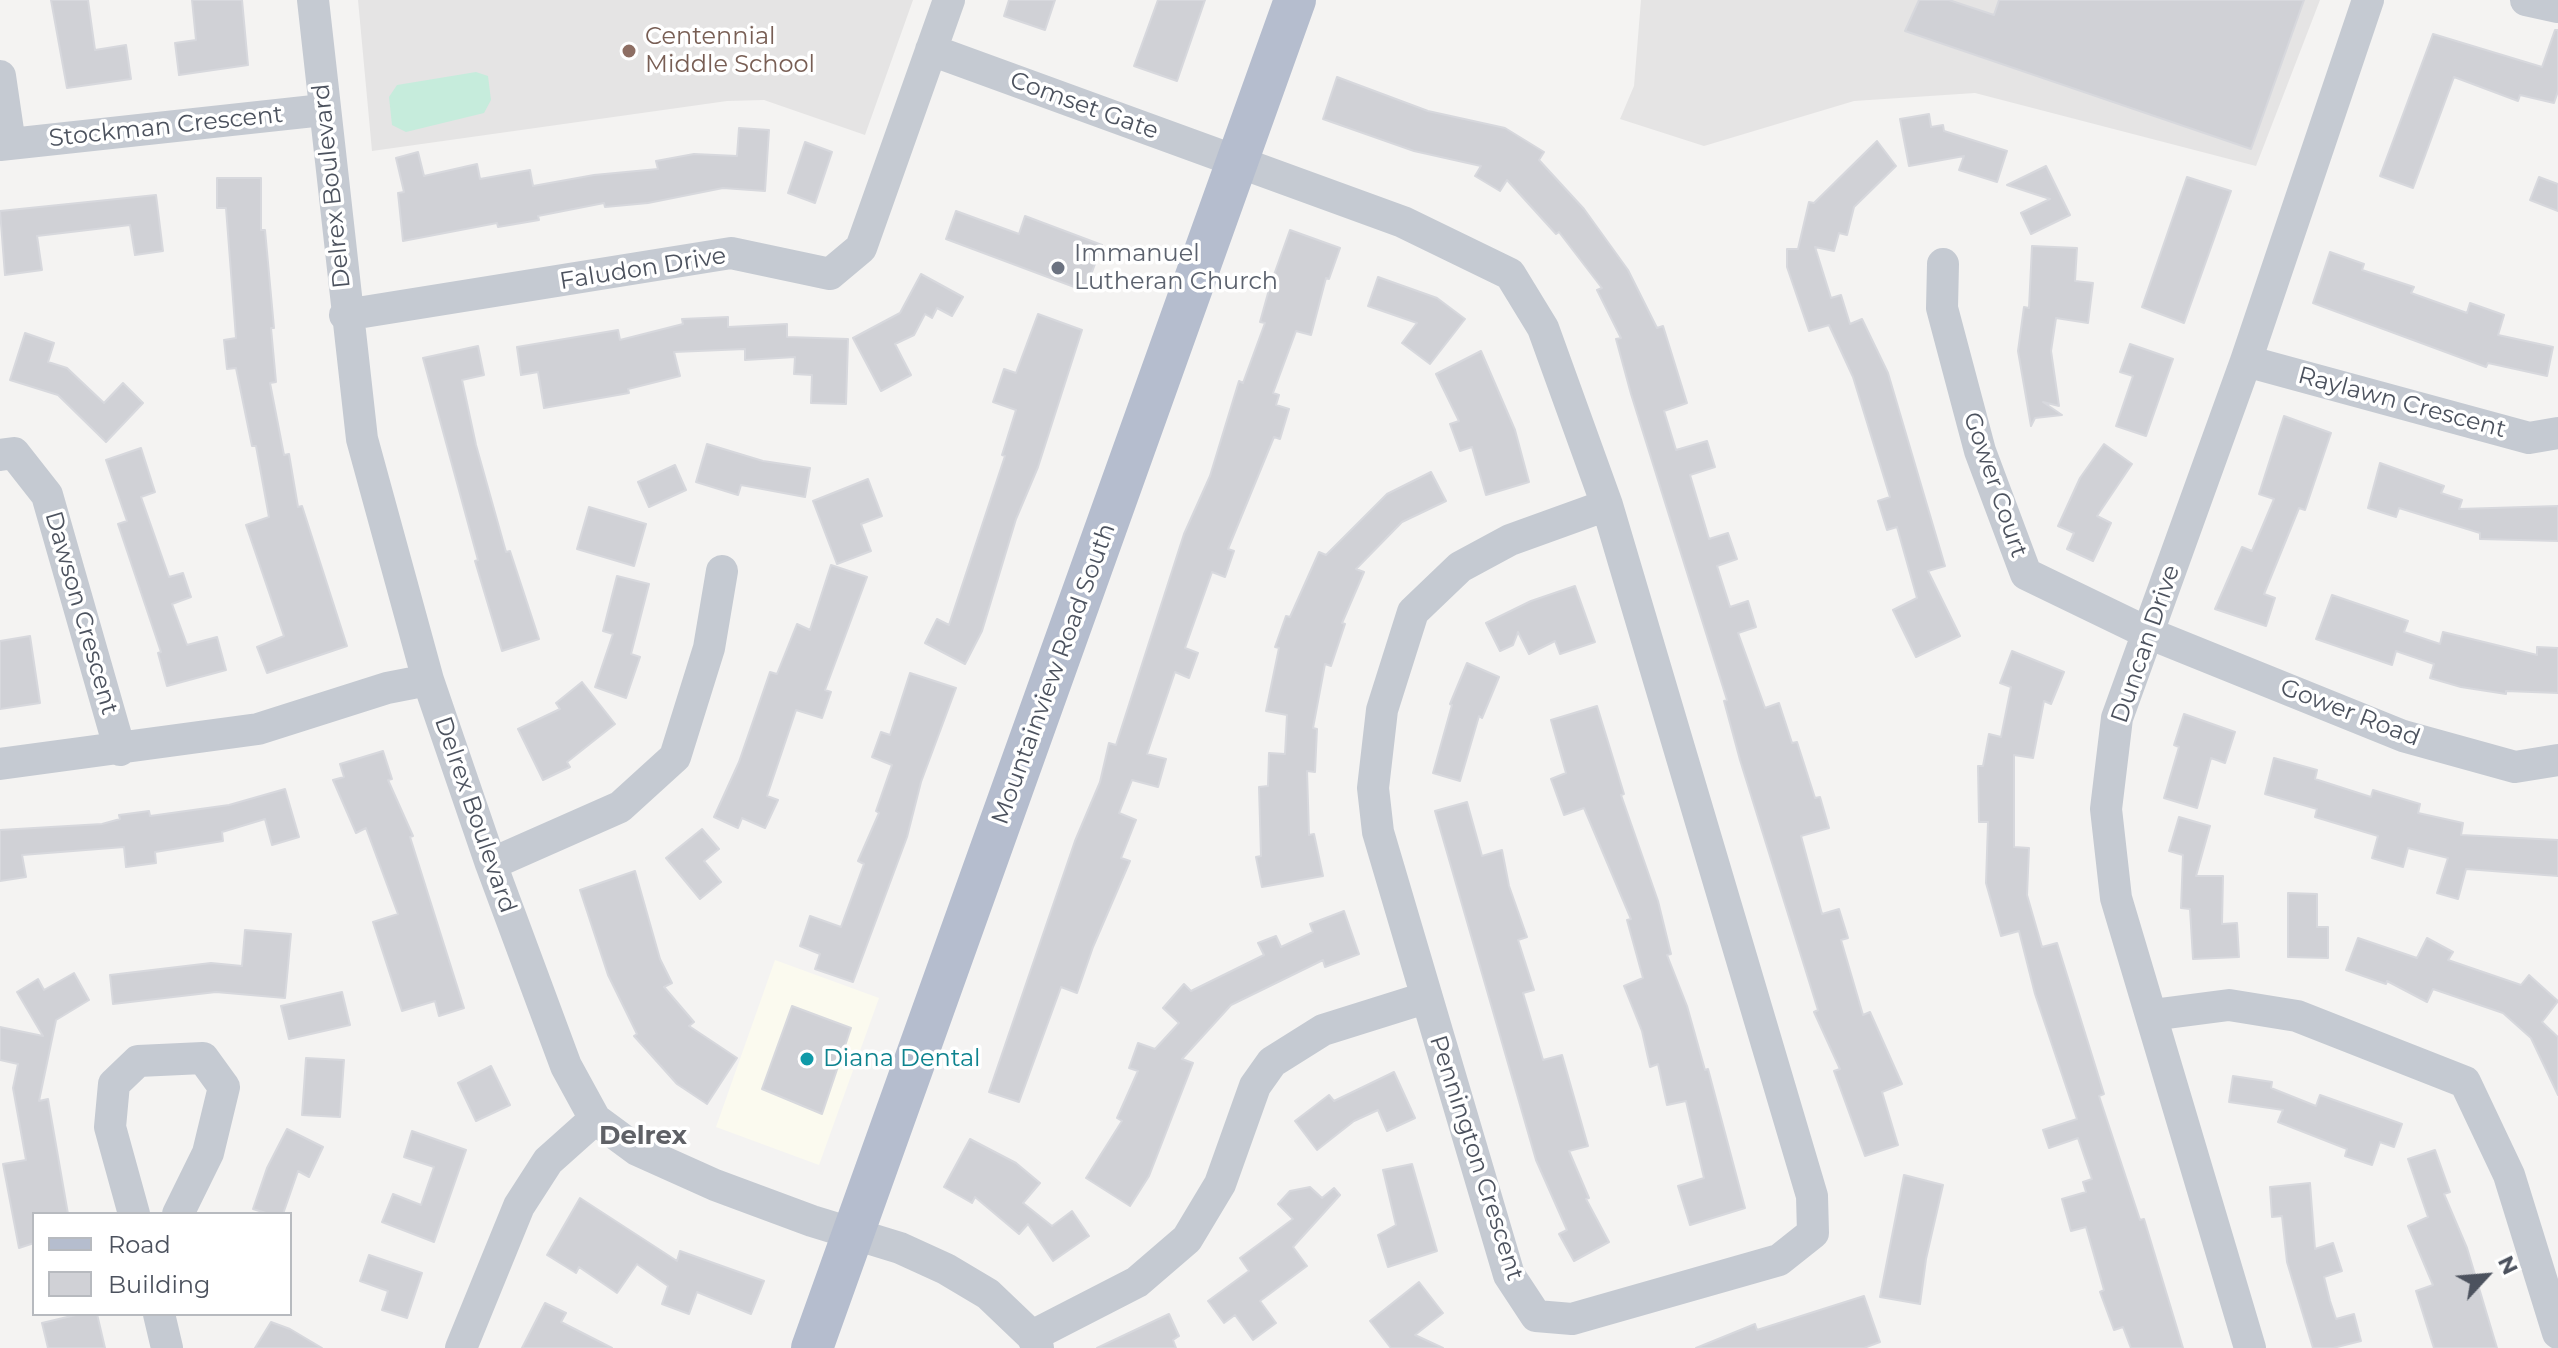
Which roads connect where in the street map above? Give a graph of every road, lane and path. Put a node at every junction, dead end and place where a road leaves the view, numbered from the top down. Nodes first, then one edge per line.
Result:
1 (313, 0) edge
2 (949, 0) edge
3 (1295, 0) edge
4 (2368, 0) edge
5 (2526, 0) edge
6 (2558, 7) edge
7 (931, 50) junction
8 (0, 76) edge
9 (323, 110) junction
10 (5, 145) edge
11 (1236, 162) junction
12 (1943, 264) dead end
13 (345, 315) junction
14 (2246, 361) junction
15 (2558, 433) edge
16 (0, 455) edge
17 (1607, 505) junction
18 (722, 571) dead end
19 (2148, 633) junction
20 (428, 680) junction
21 (120, 750) junction
22 (2558, 760) edge
23 (0, 764) edge
24 (491, 864) junction
25 (1425, 998) junction
26 (2152, 1015) junction
27 (595, 1119) junction
28 (133, 1212) edge
29 (179, 1212) edge
30 (854, 1234) junction
31 (159, 1316) edge
32 (2558, 1333) edge
33 (1035, 1342) edge
34 (167, 1348) edge
35 (461, 1348) edge
36 (812, 1348) edge
37 (2250, 1348) edge

1 - 9 street, Delrex Boulevard
2 - 7 street, Faludon Drive
3 - 11 main road, Mountainview Road South
4 - 14 street, Duncan Drive
5 - 6 street
7 - 11 street, Comset Gate
7 - 13 street, Faludon Drive
8 - 10 street, Stockman Crescent
9 - 10 street, Stockman Crescent
9 - 13 street, Delrex Boulevard
11 - 17 street, Pennington Crescent
11 - 30 main road, Mountainview Road South
12 - 19 street, Gower Court
13 - 20 street, Delrex Boulevard
14 - 15 street, Raylawn Crescent
14 - 19 street, Duncan Drive
16 - 21 street, Dawson Crescent
17 - 25 street, Pennington Crescent
17 - 25 street, Pennington Crescent
18 - 24 street
19 - 22 street, Gower Road
19 - 26 street, Duncan Drive
20 - 21 street, Dawson Crescent
20 - 24 street, Delrex Boulevard
21 - 23 street, Dawson Crescent
24 - 27 street, Delrex Boulevard
25 - 33 street
26 - 32 street
26 - 37 street, Duncan Drive
27 - 30 street, Delrex Boulevard
27 - 35 street
28 - 29 street
30 - 33 street, Delrex Boulevard
30 - 36 main road, Mountainview Road South
31 - 34 street

